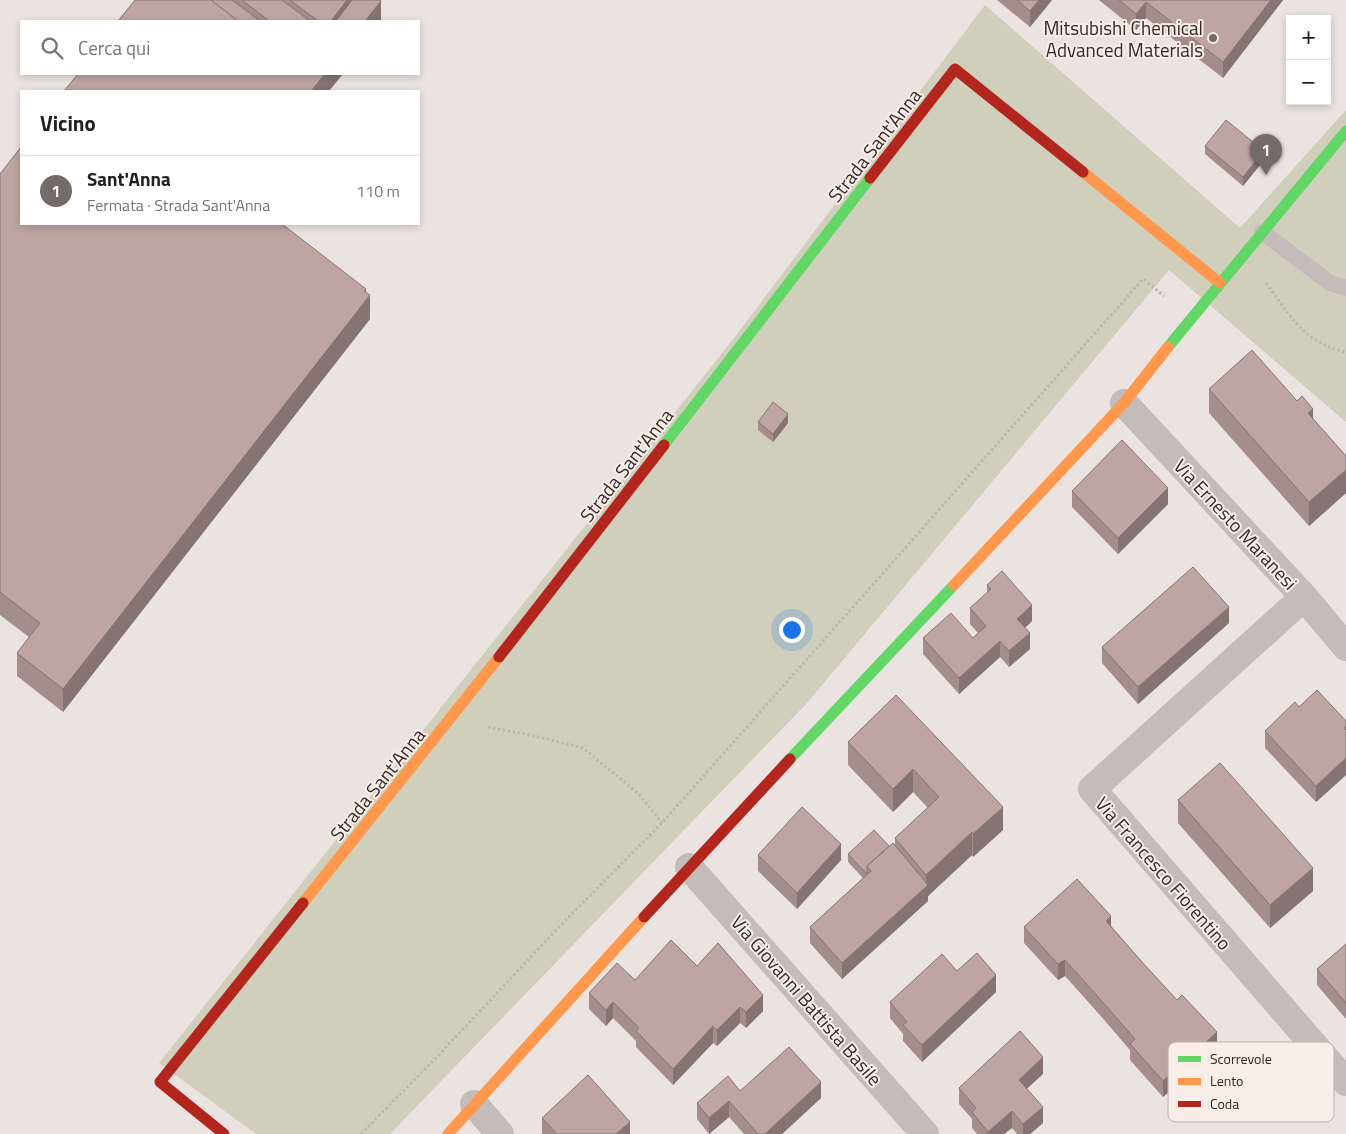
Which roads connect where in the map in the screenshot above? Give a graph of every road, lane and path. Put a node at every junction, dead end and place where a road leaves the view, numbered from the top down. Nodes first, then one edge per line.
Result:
1 (1346, 131) edge
2 (1262, 232) junction
3 (1245, 253) junction
4 (1220, 283) junction
5 (1346, 288) edge
6 (1191, 319) junction
7 (1346, 352) edge
8 (1124, 403) junction
9 (1304, 597) junction
10 (1346, 646) edge
11 (458, 710) junction
12 (662, 823) junction
13 (689, 867) junction
14 (1311, 1042) edge
15 (1334, 1068) edge
16 (1346, 1082) edge
17 (474, 1104) junction
18 (224, 1134) edge
19 (361, 1134) edge
20 (448, 1134) edge
21 (500, 1134) edge
22 (925, 1134) edge

1 - 2 street
2 - 3 street
2 - 5 lane
3 - 4 street
3 - 7 path
4 - 6 street
4 - 11 street, Strada Sant'Anna
6 - 8 street
6 - 12 path
8 - 9 street, Via Ernesto Maranesi
8 - 13 street
9 - 10 street, Via Ernesto Maranesi
9 - 14 street, Via Francesco Fiorentino
11 - 12 path
11 - 18 street, Strada Sant'Anna
12 - 19 path
13 - 17 street
13 - 22 street, Via Giovanni Battista Basile
15 - 16 street, Via Francesco Fiorentino
17 - 20 street
17 - 21 street

